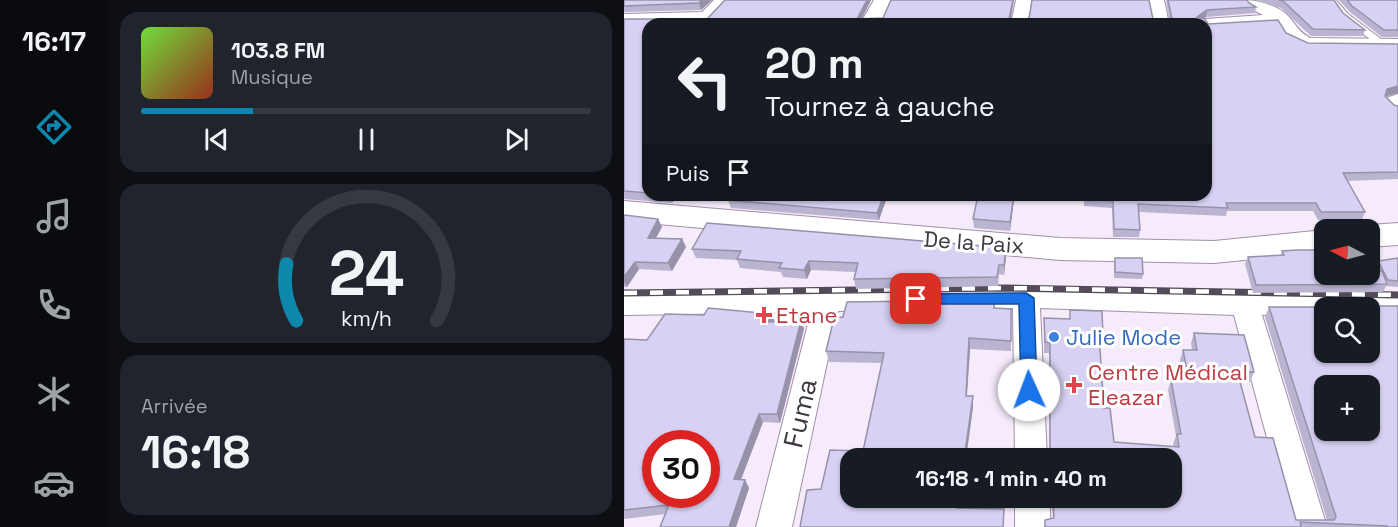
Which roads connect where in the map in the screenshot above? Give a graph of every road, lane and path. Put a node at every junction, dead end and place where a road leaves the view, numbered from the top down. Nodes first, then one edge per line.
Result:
1 (723, 0) edge
2 (885, 0) edge
3 (1024, 0) edge
4 (1156, 0) edge
5 (1252, 0) edge
6 (1332, 0) edge
7 (705, 18) edge
8 (874, 18) edge
9 (1020, 18) edge
10 (1160, 18) edge
11 (624, 19) edge
12 (642, 19) edge
13 (1282, 19) junction
14 (1212, 24) edge
15 (1390, 44) edge
16 (1398, 100) edge
17 (1398, 106) edge
18 (624, 211) edge
19 (1398, 234) edge
20 (1380, 235) edge
21 (1314, 242) edge
22 (1026, 298) junction
23 (827, 300) junction
24 (1398, 304) edge
25 (624, 305) edge
26 (1245, 305) junction
27 (1031, 448) edge
28 (1032, 508) edge
29 (774, 527) edge
30 (1033, 527) edge
31 (1309, 527) edge

1 - 7 street
2 - 8 street
3 - 9 street
4 - 10 street
5 - 13 street
6 - 15 lane
11 - 12 street
13 - 14 street
13 - 15 street
16 - 17 street
18 - 21 street, De la Paix
19 - 20 street
22 - 23 street
22 - 26 street
22 - 27 street
23 - 25 street
23 - 29 street, Fuma
24 - 26 street
26 - 31 street
28 - 30 street

